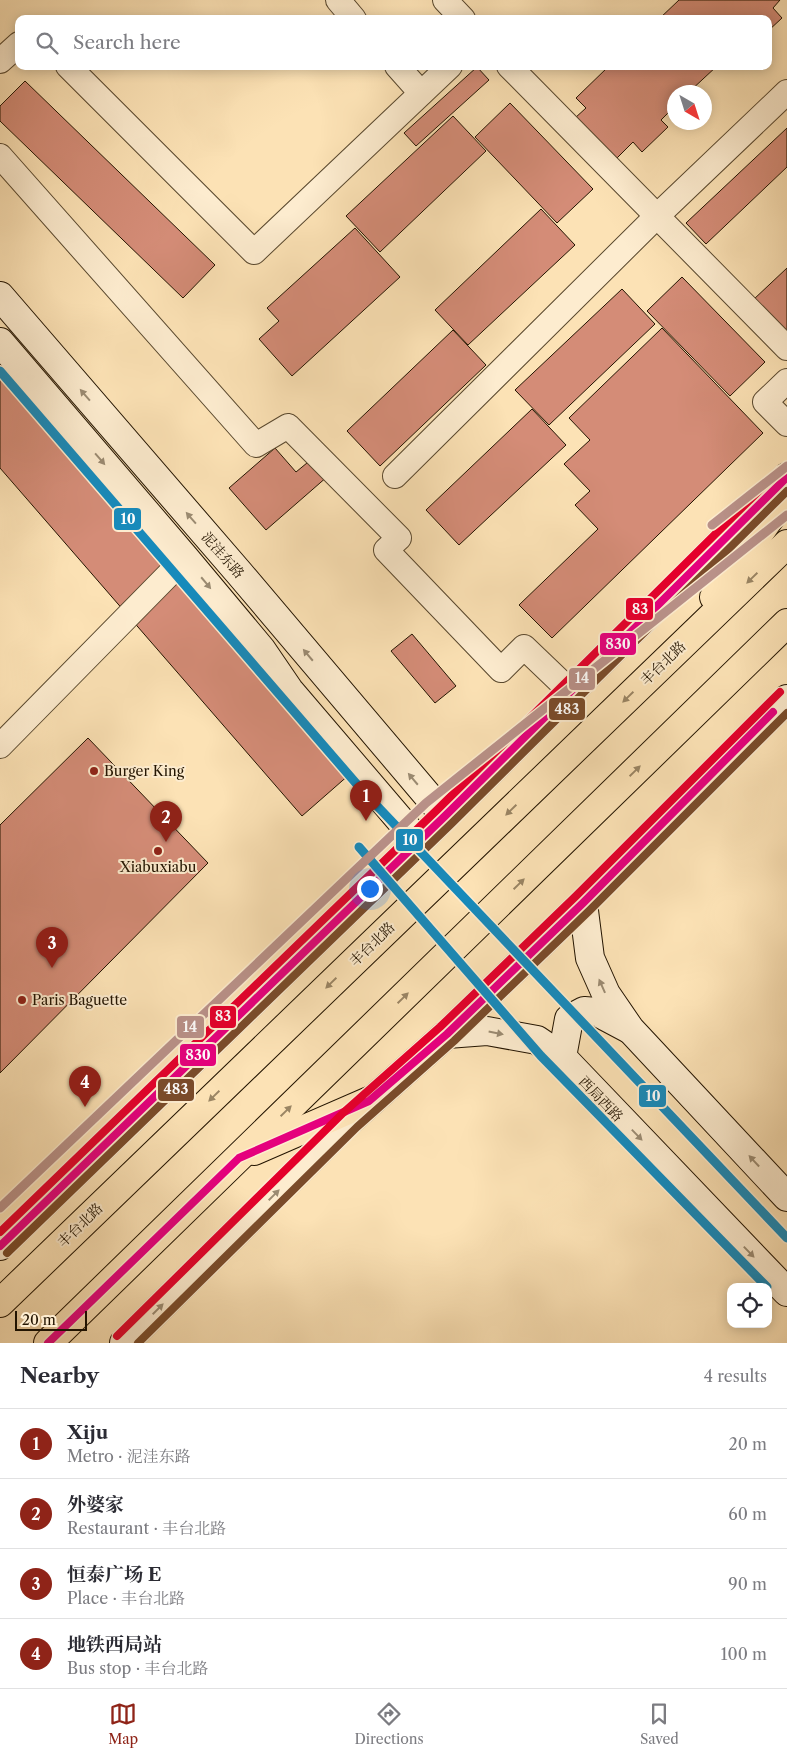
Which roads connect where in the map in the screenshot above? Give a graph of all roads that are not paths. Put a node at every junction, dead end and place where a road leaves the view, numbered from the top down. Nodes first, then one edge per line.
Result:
1 (338, 0) edge
2 (445, 0) edge
3 (351, 15) edge
4 (459, 15) edge
5 (15, 48) edge
6 (0, 61) edge
7 (72, 70) edge
8 (401, 70) edge
9 (446, 70) edge
10 (513, 70) edge
11 (787, 92) edge
12 (421, 93) junction
13 (0, 156) edge
14 (657, 216) junction
15 (0, 296) edge
16 (0, 342) edge
17 (787, 348) edge
18 (787, 381) edge
19 (787, 424) edge
20 (395, 476) dead end
21 (787, 477) edge
22 (787, 494) edge
23 (787, 544) edge
24 (185, 558) junction
25 (787, 623) edge
26 (261, 648) junction
27 (676, 651) junction
28 (572, 692) junction
29 (787, 699) edge
30 (0, 746) edge
31 (393, 755) junction
32 (445, 816) junction
33 (418, 841) junction
34 (583, 903) junction
35 (630, 1029) junction
36 (448, 1034) junction
37 (562, 1057) junction
38 (369, 1101) junction
39 (239, 1158) junction
40 (787, 1197) edge
41 (0, 1246) edge
42 (787, 1292) edge
43 (0, 1303) edge
44 (48, 1343) edge
45 (124, 1343) edge

1 - 3 street
2 - 4 street
5 - 6 street
7 - 12 street
8 - 12 street
9 - 12 street
10 - 14 street
11 - 14 street
13 - 28 street
14 - 17 street
14 - 20 street
31 -> 15 street, 泥洼东路
16 -> 24 street
18 - 19 street
21 - 28 street
22 - 27 highway
23 -> 27 highway, 丰台北路
24 -> 26 street
24 - 30 street
39 -> 25 highway
26 - 31 street
26 - 33 street
27 -> 43 highway, 丰台北路
28 - 32 street
29 - 34 street
32 -> 31 street, 泥洼东路
32 - 33 street
33 - 41 street
35 -> 34 street
34 - 36 street
35 - 37 street
40 -> 35 street
36 -> 37 street, 西局西路
36 - 38 street
37 -> 42 street, 西局西路
38 - 39 highway
45 -> 38 street
39 - 44 highway

